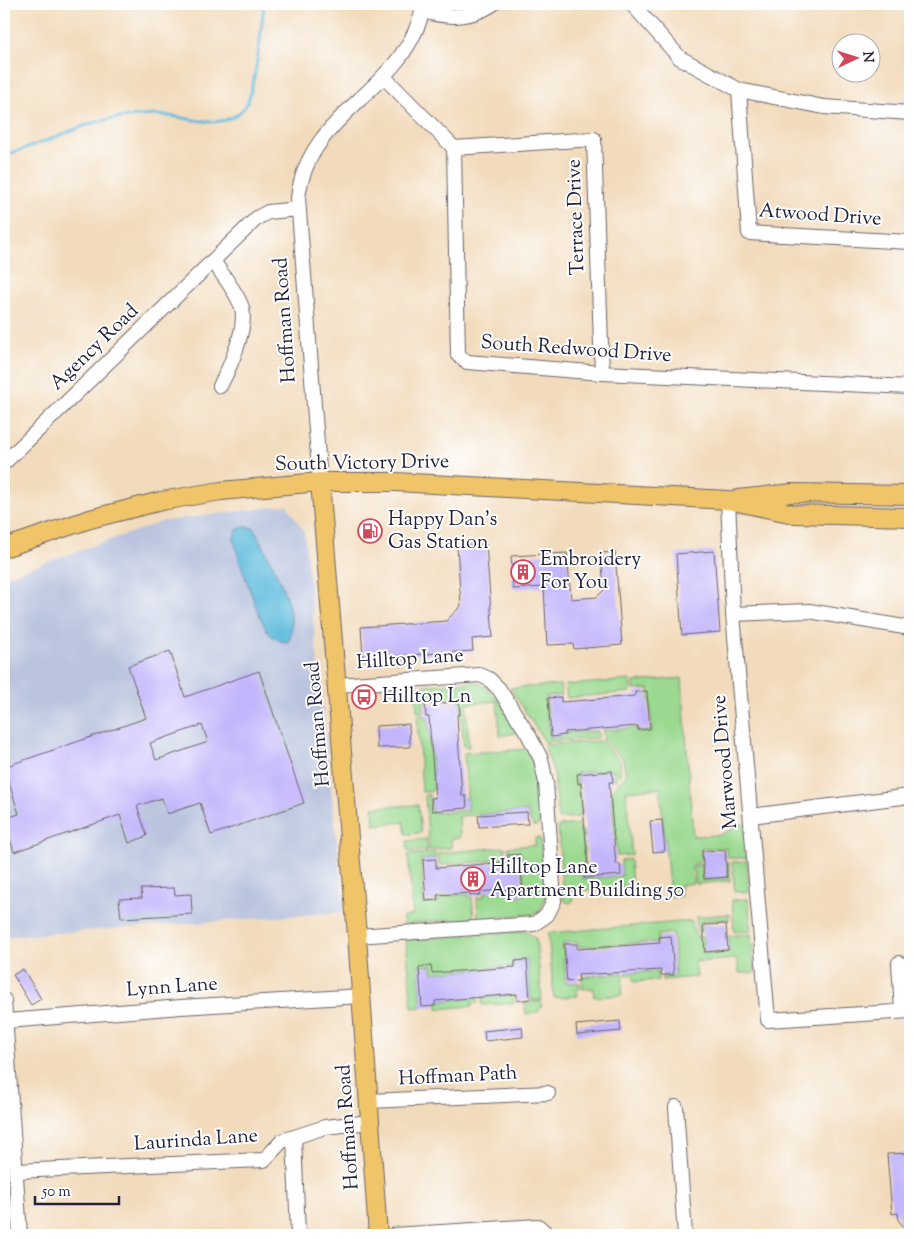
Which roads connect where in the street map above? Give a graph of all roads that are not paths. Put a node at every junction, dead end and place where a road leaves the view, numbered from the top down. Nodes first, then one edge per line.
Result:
1 (493, 4) edge
2 (632, 4) edge
3 (423, 7) edge
4 (384, 78) junction
5 (739, 90) junction
6 (910, 113) edge
7 (454, 148) junction
8 (299, 209) junction
9 (910, 242) edge
10 (214, 262) junction
11 (602, 373) junction
12 (220, 386) dead end
13 (910, 387) edge
14 (4, 463) edge
15 (320, 482) junction
16 (910, 495) edge
17 (728, 500) junction
18 (910, 517) edge
19 (4, 548) edge
20 (732, 614) junction
21 (910, 628) edge
22 (337, 686) junction
23 (910, 796) edge
24 (751, 816) junction
25 (357, 936) junction
26 (899, 963) dead end
27 (362, 996) junction
28 (4, 1000) edge
29 (906, 1011) edge
30 (7, 1021) junction
31 (548, 1093) dead end
32 (369, 1101) junction
33 (676, 1107) dead end
34 (370, 1122) junction
35 (294, 1137) junction
36 (9, 1153) edge
37 (16, 1171) junction
38 (20, 1235) edge
39 (298, 1235) edge
40 (378, 1235) edge
41 (394, 1235) edge
42 (548, 1235) edge
43 (685, 1235) edge

1 - 3 street
2 - 5 street
3 - 4 street
4 - 7 street
4 - 8 street
5 - 6 street
5 - 9 street, Atwood Drive
7 - 11 street, South Redwood Drive
7 - 11 street, Terrace Drive
8 - 10 street, Agency Road
8 - 15 street, Hoffman Road
10 - 12 street
10 - 14 street, Agency Road
11 - 13 street, South Redwood Drive
15 - 17 main road, South Victory Drive
15 - 19 main road, South Victory Drive
15 - 22 main road, Hoffman Road
16 - 17 main road, South Victory Drive
17 - 18 main road, South Victory Drive
17 - 20 street, Marwood Drive
20 - 21 street
20 - 24 street, Marwood Drive
22 - 25 main road, Hoffman Road
22 - 25 street, Hilltop Lane
23 - 24 street
24 - 29 street, Marwood Drive
25 - 27 main road, Hoffman Road
26 - 29 street
27 - 30 street, Lynn Lane
27 - 32 main road, Hoffman Road
28 - 30 street
30 - 36 street
31 - 32 street, Hoffman Path
32 - 34 main road, Hoffman Road
33 - 43 street
34 - 35 street, Laurinda Lane
34 - 40 main road, Hoffman Road
35 - 37 street, Laurinda Lane
35 - 39 street
36 - 37 street
37 - 38 street
41 - 42 street

